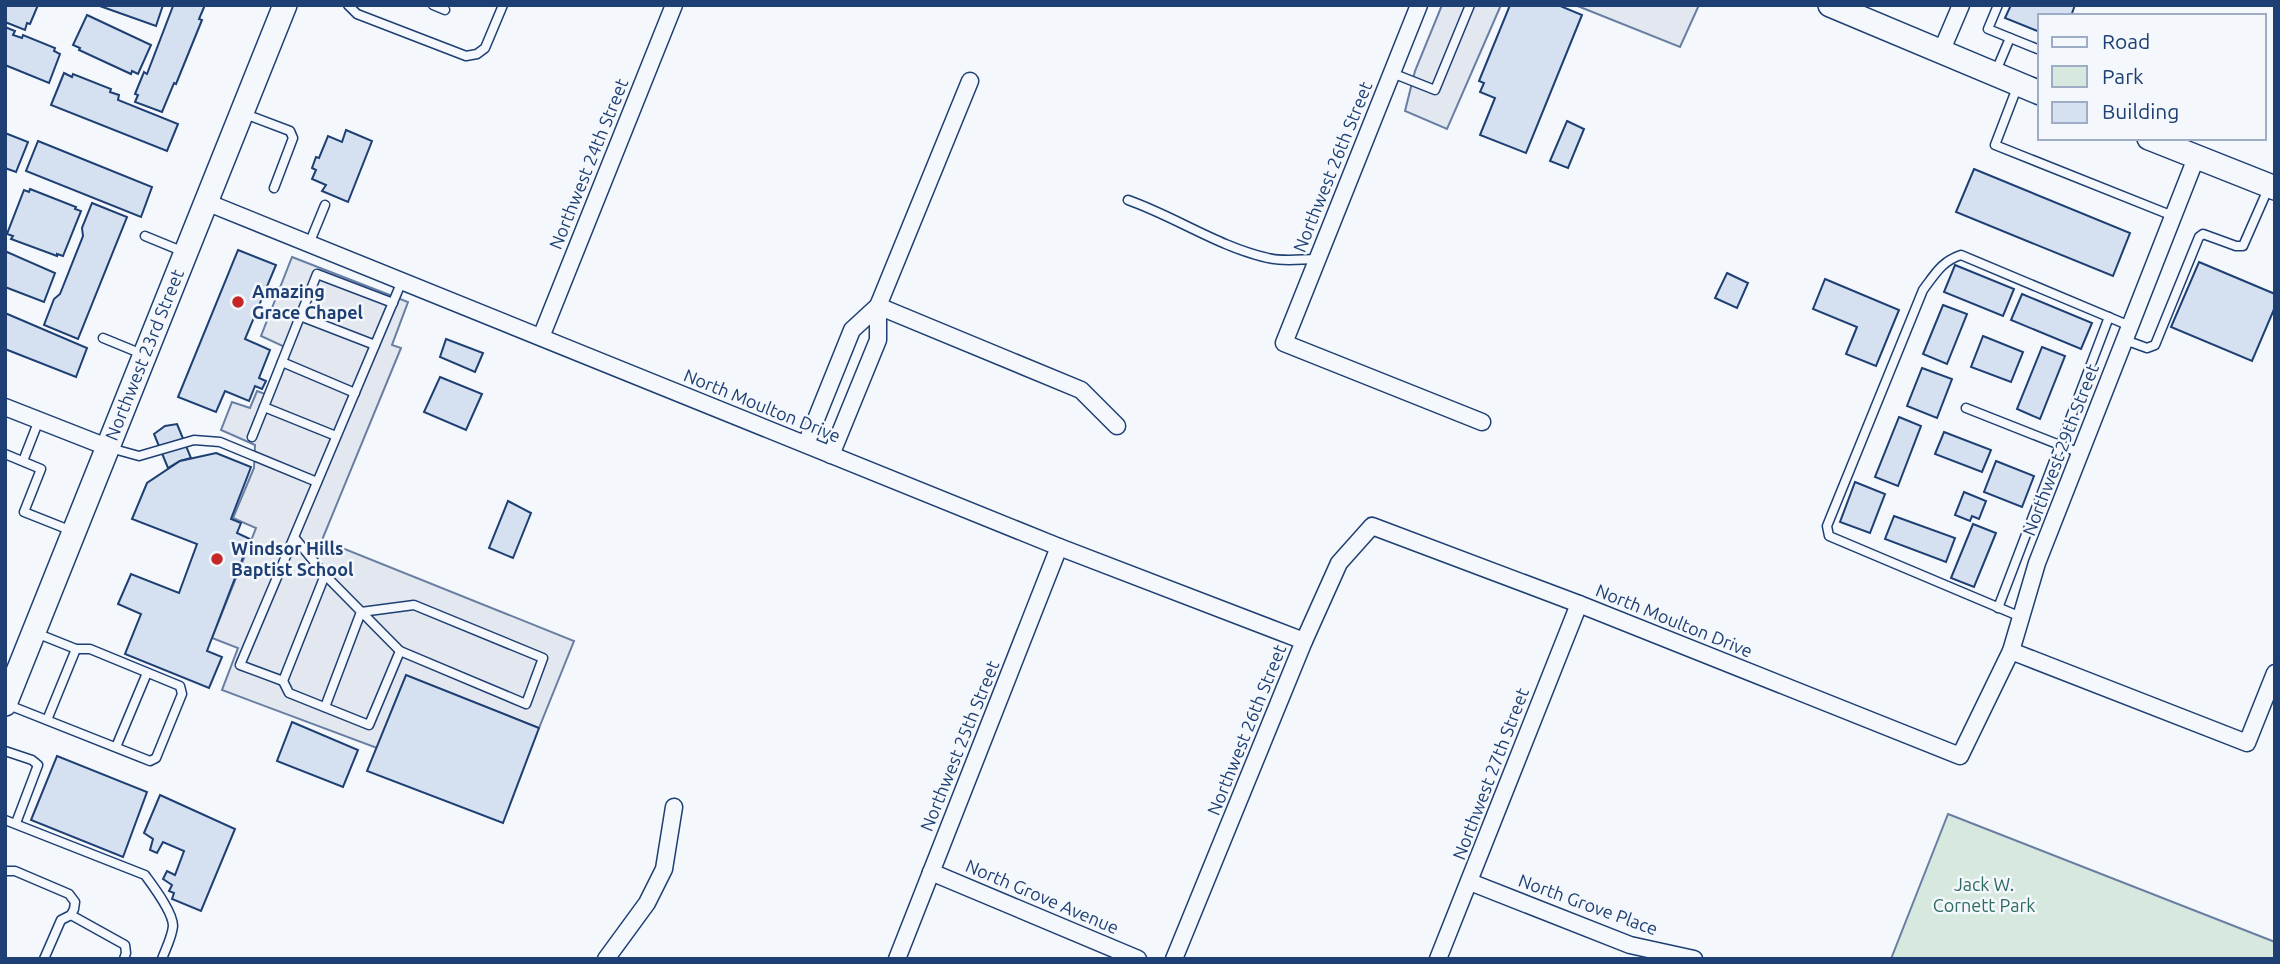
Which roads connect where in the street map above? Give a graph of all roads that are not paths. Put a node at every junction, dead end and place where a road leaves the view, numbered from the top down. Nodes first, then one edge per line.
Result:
1 (285, 5) edge
2 (348, 5) edge
3 (433, 5) edge
4 (503, 5) edge
5 (674, 5) edge
6 (1419, 5) edge
7 (1469, 5) edge
8 (1830, 5) edge
9 (1961, 5) edge
10 (1998, 5) edge
11 (445, 10) dead end
12 (2010, 38) junction
13 (2038, 49) edge
14 (1941, 52) junction
15 (1392, 73) junction
16 (1995, 74) junction
17 (970, 80) dead end
18 (2034, 88) edge
19 (242, 113) junction
20 (2154, 140) edge
21 (2196, 158) junction
22 (2272, 187) edge
23 (274, 188) dead end
24 (1128, 200) dead end
25 (206, 202) junction
26 (325, 205) dead end
27 (2173, 216) junction
28 (145, 236) dead end
29 (309, 244) junction
30 (186, 253) junction
31 (1317, 259) junction
32 (402, 281) junction
33 (393, 303) junction
34 (878, 306) junction
35 (300, 316) junction
36 (2109, 317) junction
37 (2128, 333) junction
38 (541, 337) junction
39 (103, 338) dead end
40 (375, 345) junction
41 (145, 355) junction
42 (282, 362) junction
43 (836, 369) junction
44 (862, 379) junction
45 (355, 393) junction
46 (5, 407) edge
47 (264, 407) junction
48 (1966, 408) dead end
49 (39, 420) junction
50 (1482, 422) dead end
51 (1117, 426) dead end
52 (336, 436) junction
53 (252, 437) dead end
54 (806, 444) junction
55 (2060, 445) junction
56 (107, 447) junction
57 (2080, 453) junction
58 (5, 454) edge
59 (831, 455) junction
60 (23, 461) junction
61 (317, 482) junction
62 (1372, 526) joint
63 (74, 532) junction
64 (294, 537) junction
65 (1059, 547) junction
66 (325, 575) junction
67 (1579, 604) junction
68 (1998, 608) junction
69 (361, 612) junction
70 (2021, 617) junction
71 (33, 632) junction
72 (1304, 641) junction
73 (76, 649) junction
74 (400, 651) junction
75 (2011, 651) junction
76 (147, 673) junction
77 (2275, 673) edge
78 (282, 681) junction
79 (5, 704) edge
80 (325, 707) junction
81 (47, 720) junction
82 (116, 747) junction
83 (5, 751) edge
84 (1960, 756) joint
85 (674, 807) dead end
86 (5, 820) edge
87 (16, 823) junction
88 (5, 871) edge
89 (931, 872) junction
90 (1469, 882) junction
91 (71, 915) junction
92 (44, 959) edge
93 (124, 959) edge
94 (162, 959) edge
95 (606, 959) edge
96 (897, 959) edge
97 (1138, 959) edge
98 (1174, 959) edge
99 (1438, 959) edge
100 (1694, 959) edge

1 - 19 main road, Northwest 23rd Street
2 - 4 lane
3 - 11 lane
5 - 38 street, Northwest 24th Street
6 - 15 street, Northwest 26th Street
7 - 15 lane
8 - 14 main road
9 - 14 street
10 - 12 lane
12 - 13 lane
12 - 16 lane
14 - 16 main road
15 - 31 street, Northwest 26th Street
16 - 18 main road
17 - 34 street
18 - 27 lane
19 - 23 lane
19 - 25 main road, Northwest 23rd Street
20 - 21 main road
21 - 22 main road
21 - 27 street, Northwest 29th Street
22 - 37 lane
24 - 31 lane
25 - 29 street, North Moulton Drive
25 - 30 main road, Northwest 23rd Street
26 - 29 lane
27 - 37 street, Northwest 29th Street
28 - 30 lane
29 - 32 street, North Moulton Drive
30 - 41 main road, Northwest 23rd Street
31 - 50 street, Northwest 26th Street
32 - 33 lane
32 - 38 street, North Moulton Drive
33 - 35 lane
33 - 40 lane
34 - 43 street
34 - 44 street
34 - 51 street
35 - 40 lane
35 - 42 lane
36 - 37 lane
36 - 55 lane
36 - 68 lane
37 - 57 street, Northwest 29th Street
38 - 54 street, North Moulton Drive
39 - 41 lane
40 - 45 lane
41 - 56 main road, Northwest 23rd Street
42 - 45 lane
42 - 47 lane
43 - 44 street
43 - 54 street
44 - 59 street
45 - 52 lane
46 - 49 street
47 - 52 lane
47 - 53 lane
48 - 55 lane
49 - 56 street
49 - 60 lane
52 - 61 lane
54 - 59 street, North Moulton Drive
55 - 57 lane
55 - 68 lane
56 - 61 lane
56 - 63 main road, Northwest 23rd Street
57 - 70 street, Northwest 29th Street
58 - 60 lane
59 - 65 street, North Moulton Drive
60 - 63 lane
61 - 64 lane
62 - 67 street, North Moulton Drive
62 - 72 street, Northwest 26th Street
63 - 71 main road, Northwest 23rd Street
64 - 66 lane
64 - 78 lane
65 - 72 street, North Moulton Drive
65 - 89 street, Northwest 25th Street
66 - 69 lane
66 - 78 lane
67 - 84 street, North Moulton Drive
67 - 90 street, Northwest 27th Street
68 - 70 lane
69 - 74 lane
69 - 74 lane
69 - 80 lane
70 - 75 street, Northwest 29th Street
71 - 73 lane
71 - 79 main road, Northwest 23rd Street
72 - 98 street, Northwest 26th Street
73 - 76 lane
73 - 81 lane
74 - 80 lane
75 - 77 street
75 - 84 street, Northwest 29th Street
76 - 82 lane
76 - 82 lane
78 - 80 lane
79 - 81 lane
81 - 82 lane
83 - 87 lane
85 - 95 street
86 - 87 lane
87 - 94 lane
88 - 91 lane
89 - 96 street, Northwest 25th Street
89 - 97 street, North Grove Avenue
90 - 99 street, Northwest 27th Street
90 - 100 street, North Grove Place
91 - 92 lane
91 - 93 lane

